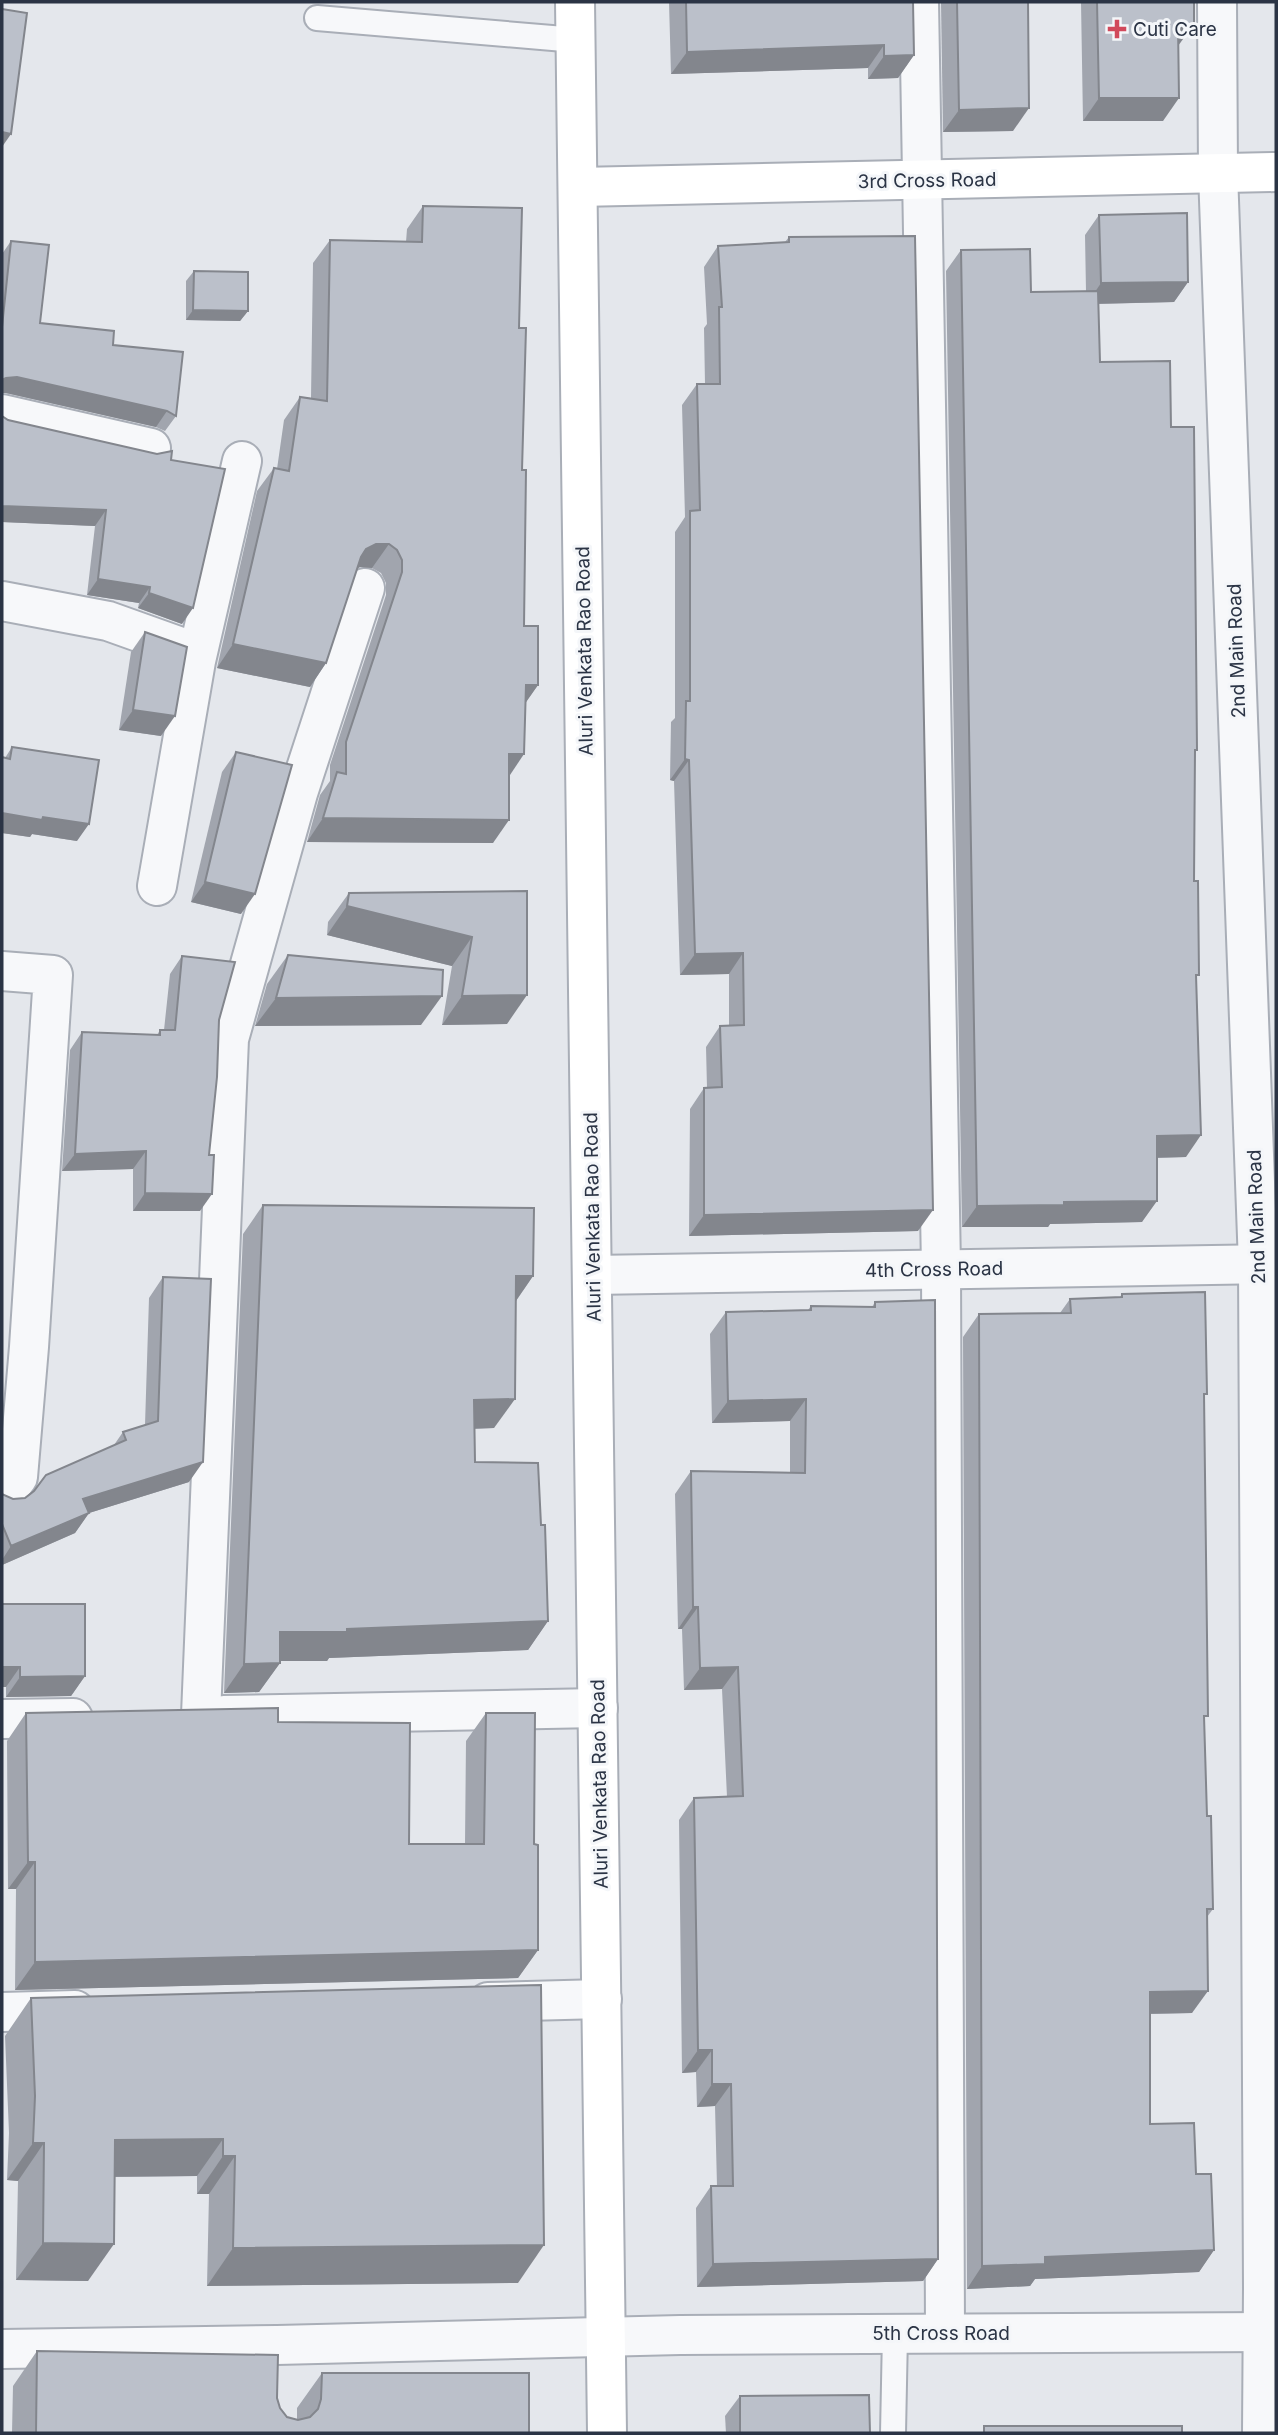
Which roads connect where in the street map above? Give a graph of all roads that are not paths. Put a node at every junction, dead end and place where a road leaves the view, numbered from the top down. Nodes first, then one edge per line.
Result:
1 (575, 2) edge
2 (919, 2) edge
3 (1217, 2) edge
4 (317, 18) dead end
5 (576, 40) junction
6 (1276, 172) edge
7 (1218, 173) junction
8 (921, 180) junction
9 (578, 187) junction
10 (2, 414) edge
11 (151, 448) dead end
12 (242, 461) dead end
13 (365, 587) dead end
14 (2, 601) edge
15 (199, 653) junction
16 (157, 886) dead end
17 (2, 971) edge
18 (1267, 1264) edge
19 (941, 1268) junction
20 (592, 1275) junction
21 (2, 1498) edge
22 (598, 1708) junction
23 (201, 1715) junction
24 (161, 1716) edge
25 (108, 1717) edge
26 (2, 1719) edge
27 (602, 1999) junction
28 (448, 2003) edge
29 (113, 2009) edge
30 (2, 2012) edge
31 (1270, 2332) edge
32 (945, 2333) junction
33 (895, 2334) junction
34 (606, 2336) junction
35 (277, 2345) junction
36 (2, 2348) edge
37 (276, 2383) edge
38 (607, 2433) edge
39 (893, 2433) edge
40 (1262, 2433) edge

1 - 5 main road, Aluri Venkata Rao Road
2 - 8 street
3 - 7 street, 2nd Main Road
4 - 5 lane
5 - 9 main road, Aluri Venkata Rao Road
6 - 7 main road, 3rd Cross Road
7 - 8 main road, 3rd Cross Road
7 - 18 street, 2nd Main Road
8 - 9 main road, 3rd Cross Road
8 - 19 street
9 - 20 main road, Aluri Venkata Rao Road
10 - 11 street
12 - 15 street
13 - 23 street
14 - 15 street
15 - 16 street
17 - 21 street
18 - 19 street, 4th Cross Road
18 - 31 street, 2nd Main Road
19 - 20 street, 4th Cross Road
19 - 32 street
20 - 22 main road, Aluri Venkata Rao Road
22 - 23 street
22 - 27 main road, Aluri Venkata Rao Road
23 - 24 street
25 - 26 street
27 - 28 street
27 - 34 main road, Aluri Venkata Rao Road
29 - 30 street
31 - 32 street, 5th Cross Road
31 - 40 street, 2nd Main Road
32 - 33 street, 5th Cross Road
33 - 34 street, 5th Cross Road
33 - 39 lane
34 - 35 street, 5th Cross Road
34 - 38 main road, Aluri Venkata Rao Road
35 - 36 street, 5th Cross Road
35 - 37 street

